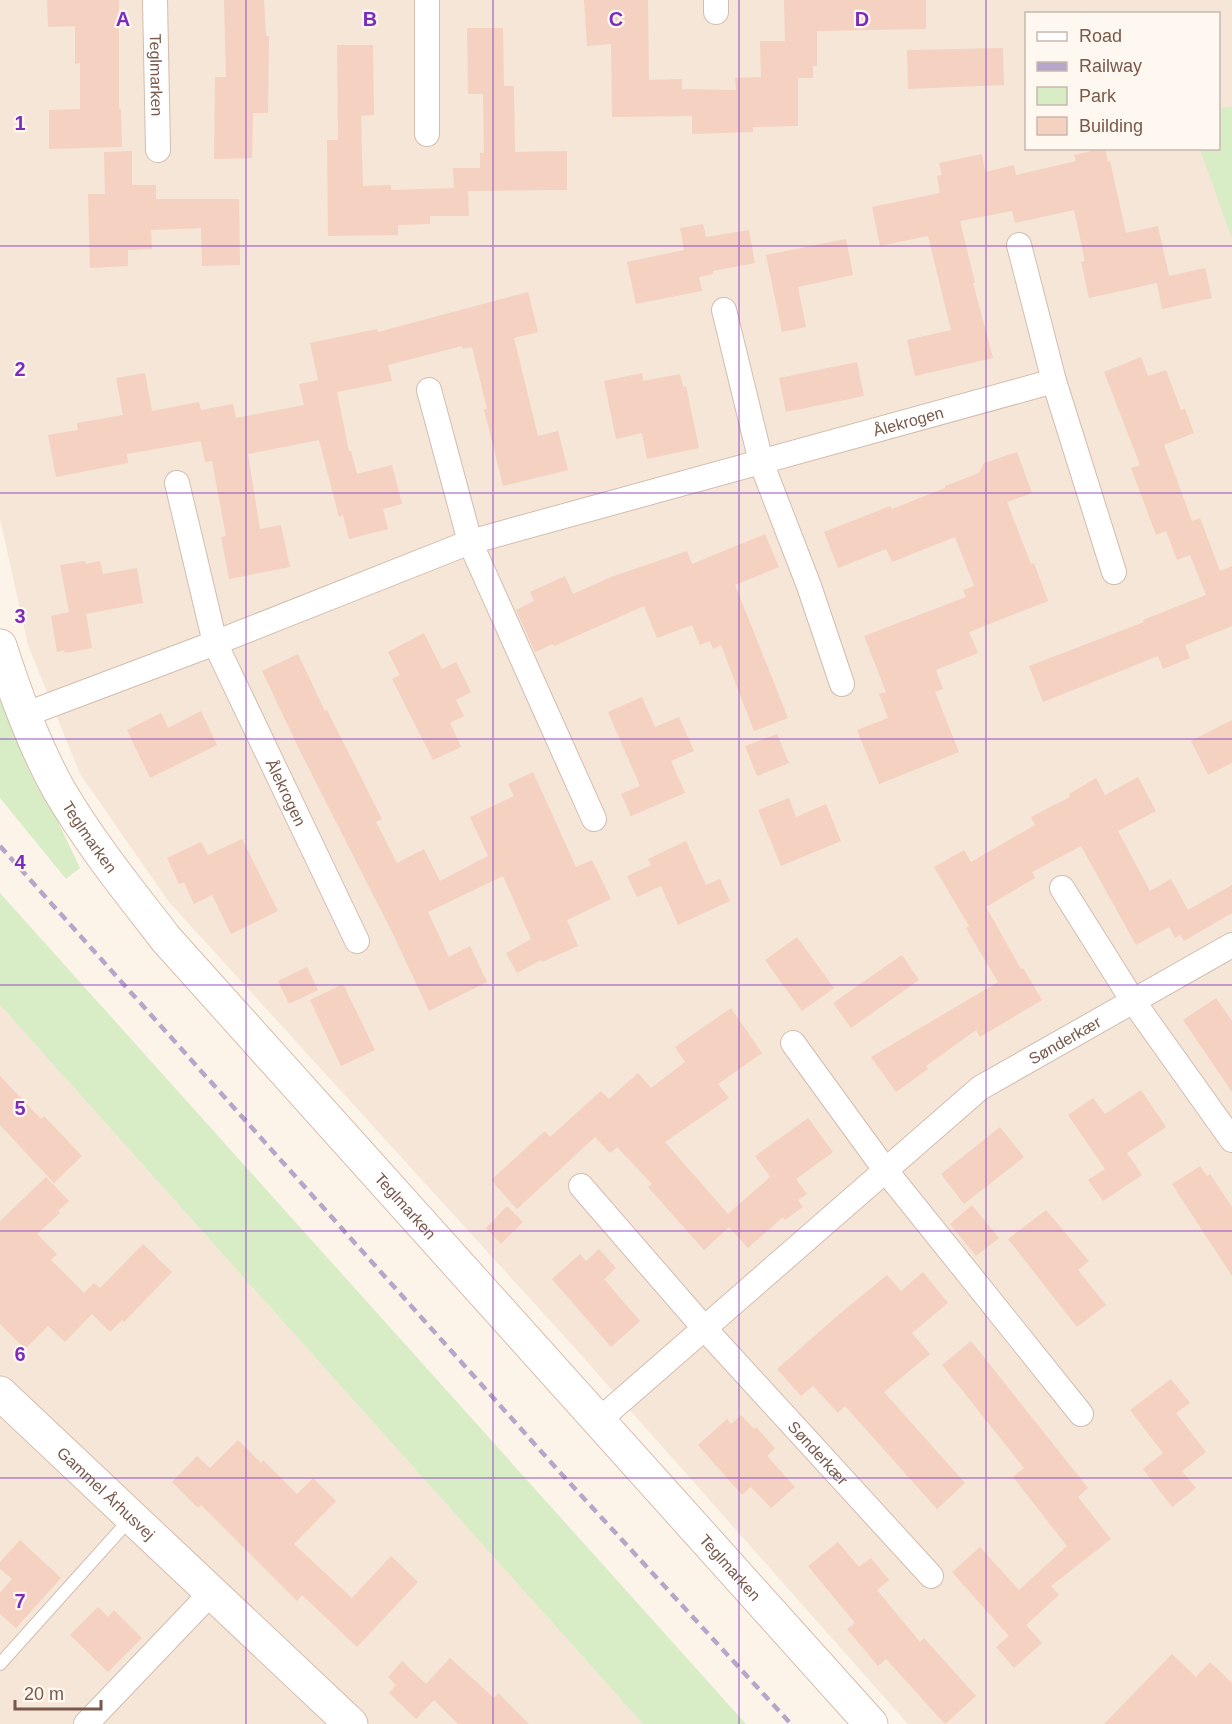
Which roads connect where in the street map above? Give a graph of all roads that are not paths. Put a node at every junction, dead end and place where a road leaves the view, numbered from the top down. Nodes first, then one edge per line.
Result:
1 (155, 0) edge
2 (427, 0) edge
3 (427, 134) dead end
4 (158, 150) dead end
5 (1019, 245) dead end
6 (724, 310) dead end
7 (1054, 381) junction
8 (429, 390) dead end
9 (761, 462) junction
10 (177, 483) dead end
11 (470, 542) junction
12 (1114, 572) dead end
13 (215, 643) junction
14 (0, 646) edge
15 (842, 684) dead end
16 (24, 715) junction
17 (594, 819) dead end
18 (1062, 888) dead end
19 (357, 941) dead end
20 (1232, 945) edge
21 (1133, 1001) junction
22 (793, 1043) dead end
23 (1232, 1140) edge
24 (886, 1171) junction
25 (581, 1186) dead end
26 (705, 1329) junction
27 (0, 1393) edge
28 (1081, 1414) dead end
29 (598, 1421) junction
30 (131, 1517) junction
31 (931, 1576) dead end
32 (211, 1593) junction
33 (0, 1665) edge
34 (86, 1724) edge
35 (351, 1724) edge
36 (871, 1724) edge

1 - 4 street, Teglmarken
2 - 3 street
5 - 7 street
6 - 9 street
7 - 9 street, Ålekrogen
7 - 12 street
8 - 11 street
9 - 11 street, Ålekrogen
9 - 15 street
10 - 13 street, Ålekrogen
11 - 13 street, Ålekrogen
11 - 17 street
13 - 16 street, Ålekrogen
13 - 19 street, Ålekrogen
14 - 16 street, Teglmarken
16 - 29 street, Teglmarken
18 - 21 street
20 - 21 street, Sønderkær
21 - 23 street
21 - 24 street, Sønderkær
22 - 24 street
24 - 26 street, Sønderkær
24 - 28 street
25 - 26 street, Sønderkær
26 - 29 street, Sønderkær
26 - 31 street, Sønderkær
27 - 30 street, Gammel Århusvej
29 - 36 street, Teglmarken
30 - 32 street, Gammel Århusvej
30 - 33 lane
32 - 34 street
32 - 35 street, Gammel Århusvej

